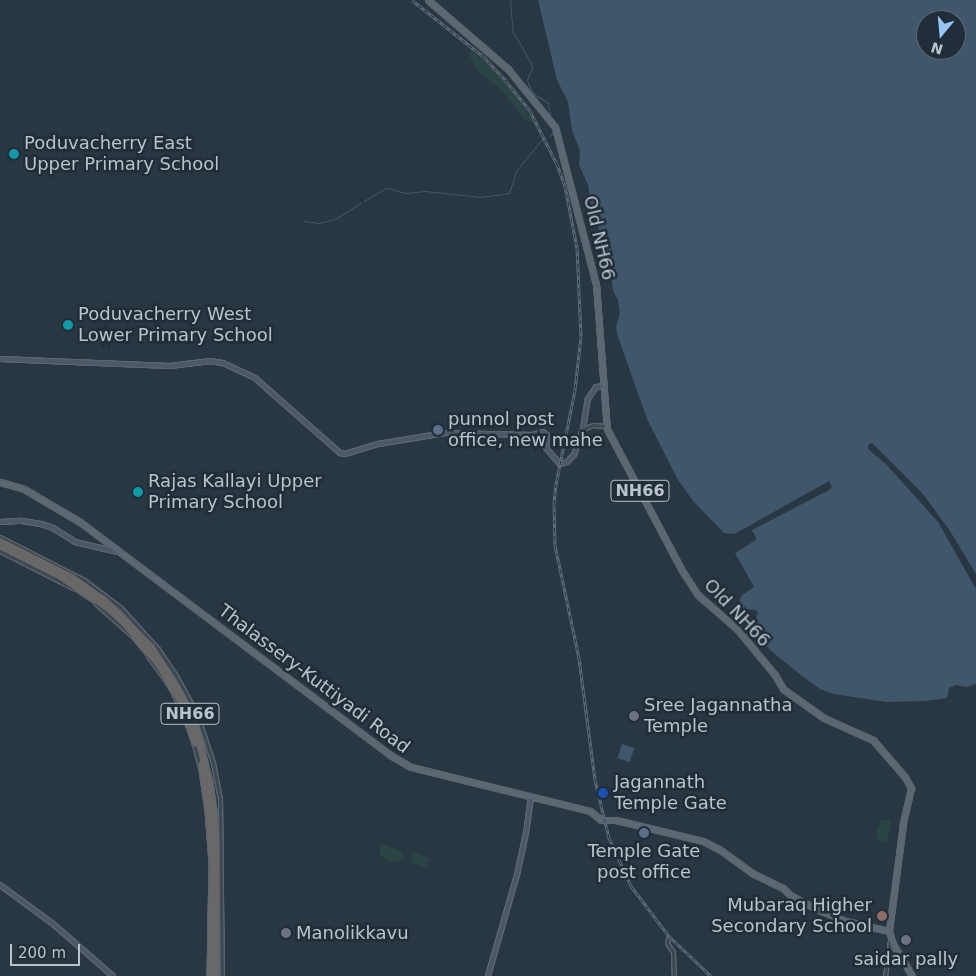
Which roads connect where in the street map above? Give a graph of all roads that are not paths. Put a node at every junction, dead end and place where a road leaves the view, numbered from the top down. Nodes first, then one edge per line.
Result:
1 (428, 0) edge
2 (0, 359) edge
3 (605, 386) junction
4 (606, 426) junction
5 (583, 429) junction
6 (0, 482) edge
7 (0, 522) edge
8 (0, 537) edge
9 (0, 541) edge
10 (0, 546) edge
11 (0, 551) edge
12 (122, 552) junction
13 (531, 797) junction
14 (0, 885) edge
15 (889, 931) junction
16 (668, 938) dead end
17 (113, 976) edge
18 (210, 976) edge
19 (216, 976) edge
20 (222, 976) edge
21 (488, 976) edge
22 (674, 976) edge
23 (885, 976) edge
24 (912, 976) edge

1 - 3 main road, Old NH66 / NH66
2 - 5 main road
3 - 4 main road, Old NH66 / NH66
3 - 5 main road
4 - 5 street
4 - 15 main road, Old NH66 / NH66
6 - 12 main road, Thalassery-Kuttiyadi Road
7 - 12 main road
8 - 20 street
9 - 19 highway, NH66
10 - 18 highway, NH66
11 - 18 street
12 - 13 main road, Thalassery-Kuttiyadi Road
13 - 15 main road, Thalassery-Kuttiyadi Road
13 - 21 main road
14 - 17 main road
15 - 23 street
15 - 24 main road
16 - 22 street

